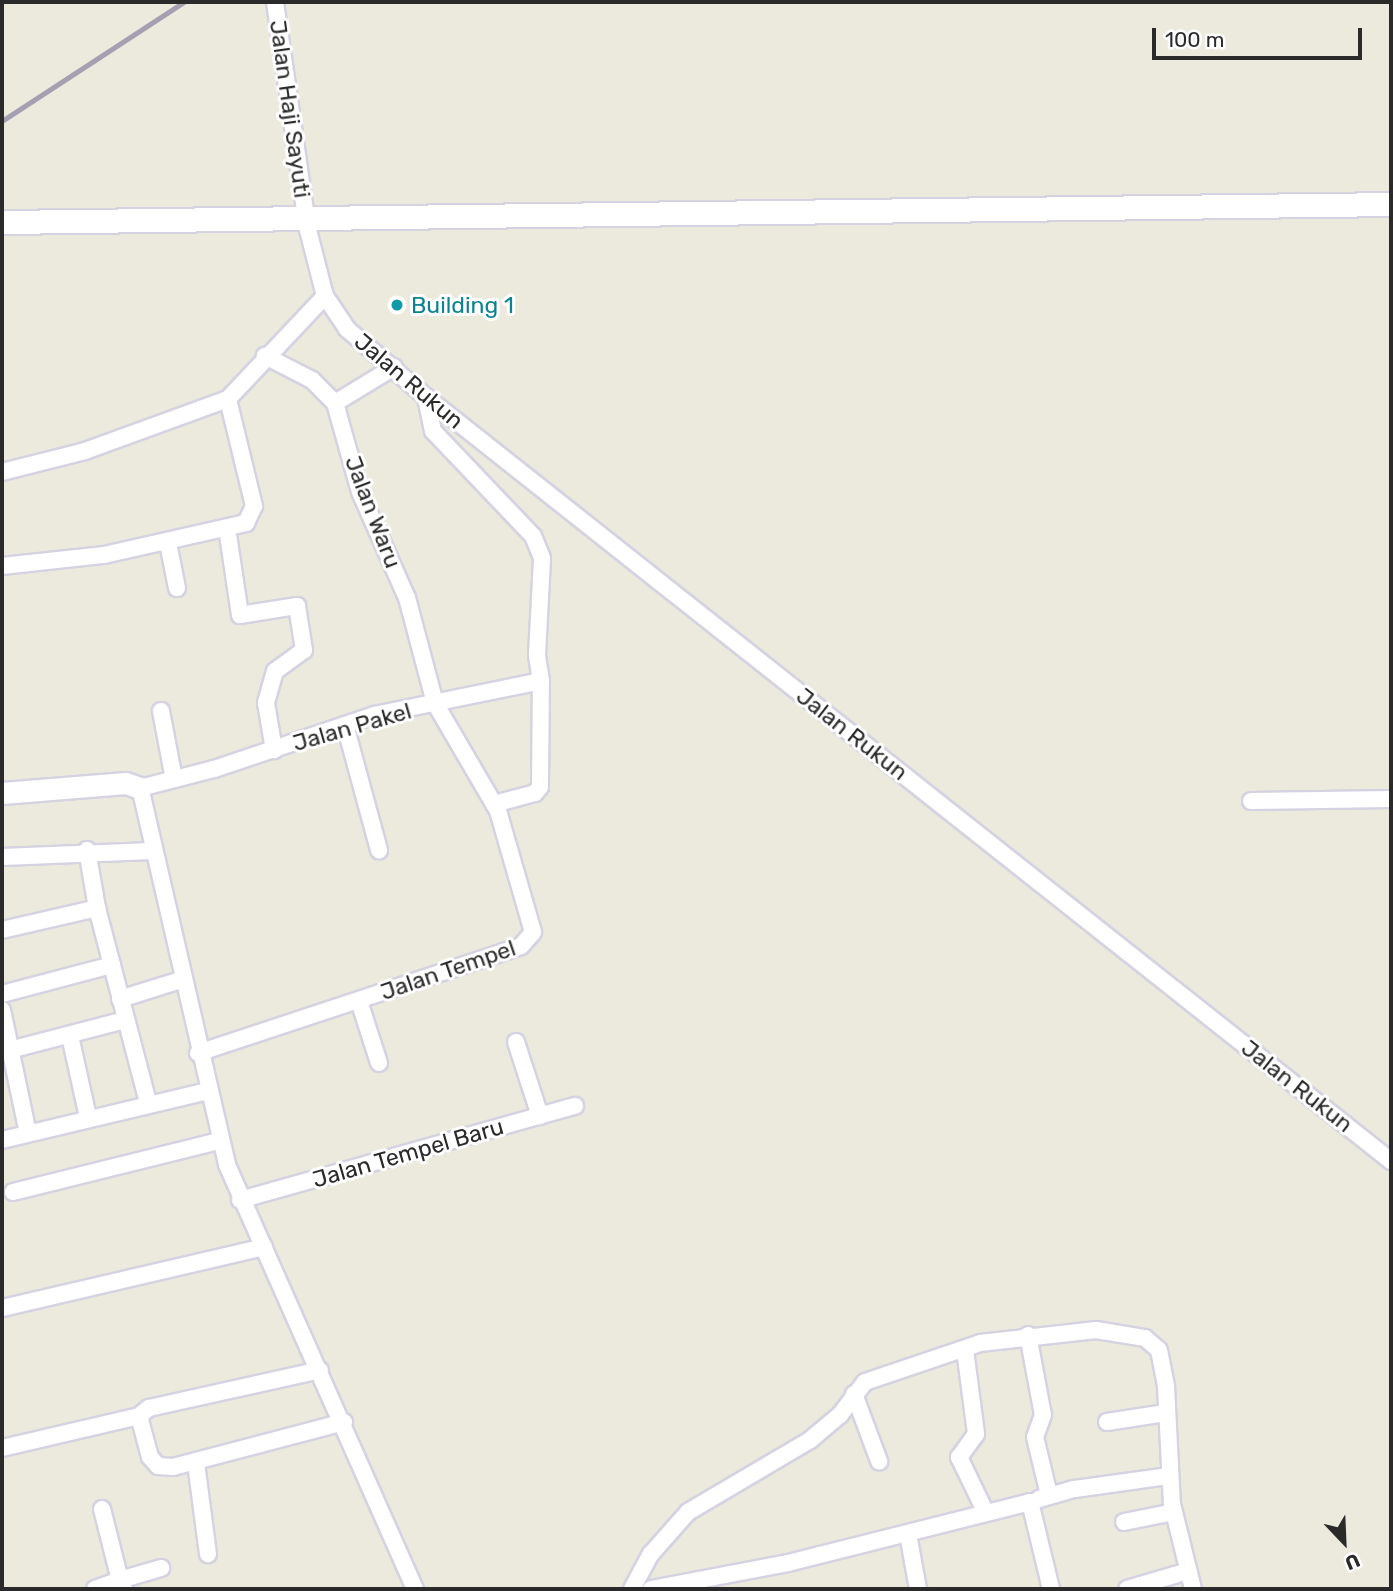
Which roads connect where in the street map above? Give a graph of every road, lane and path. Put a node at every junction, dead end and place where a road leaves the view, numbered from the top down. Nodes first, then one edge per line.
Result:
1 (275, 2) edge
2 (1391, 204) edge
3 (306, 217) junction
4 (2, 222) edge
5 (325, 296) junction
6 (265, 356) junction
7 (394, 367) junction
8 (426, 397) junction
9 (228, 399) junction
10 (335, 403) junction
11 (2, 472) edge
12 (227, 528) junction
13 (168, 543) junction
14 (2, 566) edge
15 (177, 588) dead end
16 (541, 681) junction
17 (435, 703) junction
18 (161, 711) dead end
19 (345, 725) junction
20 (272, 751) junction
21 (174, 779) junction
22 (139, 788) junction
23 (2, 793) edge
24 (1391, 799) edge
25 (1251, 801) dead end
26 (494, 804) junction
27 (87, 850) junction
28 (152, 850) junction
29 (379, 850) dead end
30 (2, 857) edge
31 (97, 908) junction
32 (2, 930) edge
33 (112, 965) junction
34 (181, 980) junction
35 (2, 994) edge
36 (120, 999) junction
37 (359, 1001) junction
38 (2, 1010) edge
39 (125, 1020) junction
40 (70, 1036) junction
41 (516, 1042) dead end
42 (7, 1050) edge
43 (198, 1053) junction
44 (379, 1063) dead end
45 (207, 1091) junction
46 (148, 1103) junction
47 (575, 1106) dead end
48 (540, 1116) junction
49 (88, 1117) junction
50 (28, 1133) junction
51 (2, 1140) edge
52 (219, 1141) junction
53 (1391, 1161) edge
54 (13, 1192) dead end
55 (240, 1200) junction
56 (264, 1247) junction
57 (2, 1308) edge
58 (1028, 1335) junction
59 (965, 1350) junction
60 (320, 1370) junction
61 (854, 1394) junction
62 (1165, 1413) junction
63 (139, 1416) junction
64 (344, 1422) junction
65 (1107, 1422) dead end
66 (2, 1448) edge
67 (878, 1461) dead end
68 (196, 1463) junction
69 (1169, 1476) junction
70 (1049, 1495) junction
71 (1030, 1502) junction
72 (102, 1508) dead end
73 (1174, 1512) junction
74 (986, 1513) junction
75 (1124, 1522) dead end
76 (908, 1534) junction
77 (208, 1554) dead end
78 (161, 1569) dead end
79 (1188, 1571) junction
80 (122, 1585) edge
81 (95, 1589) edge
82 (415, 1589) edge
83 (632, 1589) edge
84 (651, 1589) edge
85 (918, 1589) edge
86 (1051, 1589) edge
87 (1127, 1589) edge
88 (1193, 1589) edge

1 - 3 street, Jalan Haji Sayuti
2 - 3 main road
3 - 4 main road
3 - 5 street, Jalan Haji Sayuti
5 - 6 street
5 - 7 street, Jalan Rukun
6 - 9 street
6 - 10 street
7 - 8 street, Jalan Rukun
7 - 10 street
8 - 16 street
8 - 53 street, Jalan Rukun
9 - 11 street
9 - 12 street
10 - 17 street, Jalan Waru
12 - 13 street
12 - 20 street
13 - 14 street
13 - 15 street
16 - 17 street, Jalan Pakel
16 - 26 street
17 - 19 street, Jalan Pakel
17 - 26 street, Jalan Tempel
18 - 21 street
19 - 20 street, Jalan Pakel
19 - 29 street
20 - 21 street, Jalan Pakel
21 - 22 street, Jalan Pakel
22 - 23 street
22 - 28 street
24 - 25 street
26 - 37 street, Jalan Tempel
27 - 28 street
27 - 30 street
27 - 31 street
28 - 34 street
31 - 32 street
31 - 33 street
33 - 35 street
33 - 36 street
34 - 36 street
34 - 43 street
36 - 39 street
37 - 43 street, Jalan Tempel
37 - 44 street
38 - 42 street
39 - 40 street
39 - 46 street
40 - 42 street
40 - 49 street
41 - 48 street
42 - 50 street
43 - 45 street
45 - 46 street
45 - 52 street
46 - 49 street
47 - 48 street, Jalan Tempel Baru
48 - 55 street, Jalan Tempel Baru
49 - 50 street
50 - 51 street
52 - 54 street
52 - 55 street
55 - 56 street
56 - 57 street
56 - 60 street
58 - 59 street
58 - 62 street
58 - 70 street
59 - 61 street
59 - 74 street
60 - 63 street
60 - 64 street
61 - 67 street
61 - 83 street
62 - 65 street
62 - 69 street
63 - 66 street
63 - 68 street
64 - 68 street
64 - 82 street
68 - 77 street
69 - 70 street
69 - 73 street
70 - 71 street
71 - 74 street
71 - 86 street
72 - 80 street
73 - 75 street
73 - 79 street
74 - 76 street
76 - 84 street
76 - 85 street
78 - 80 street
79 - 87 street
79 - 88 street
80 - 81 street

